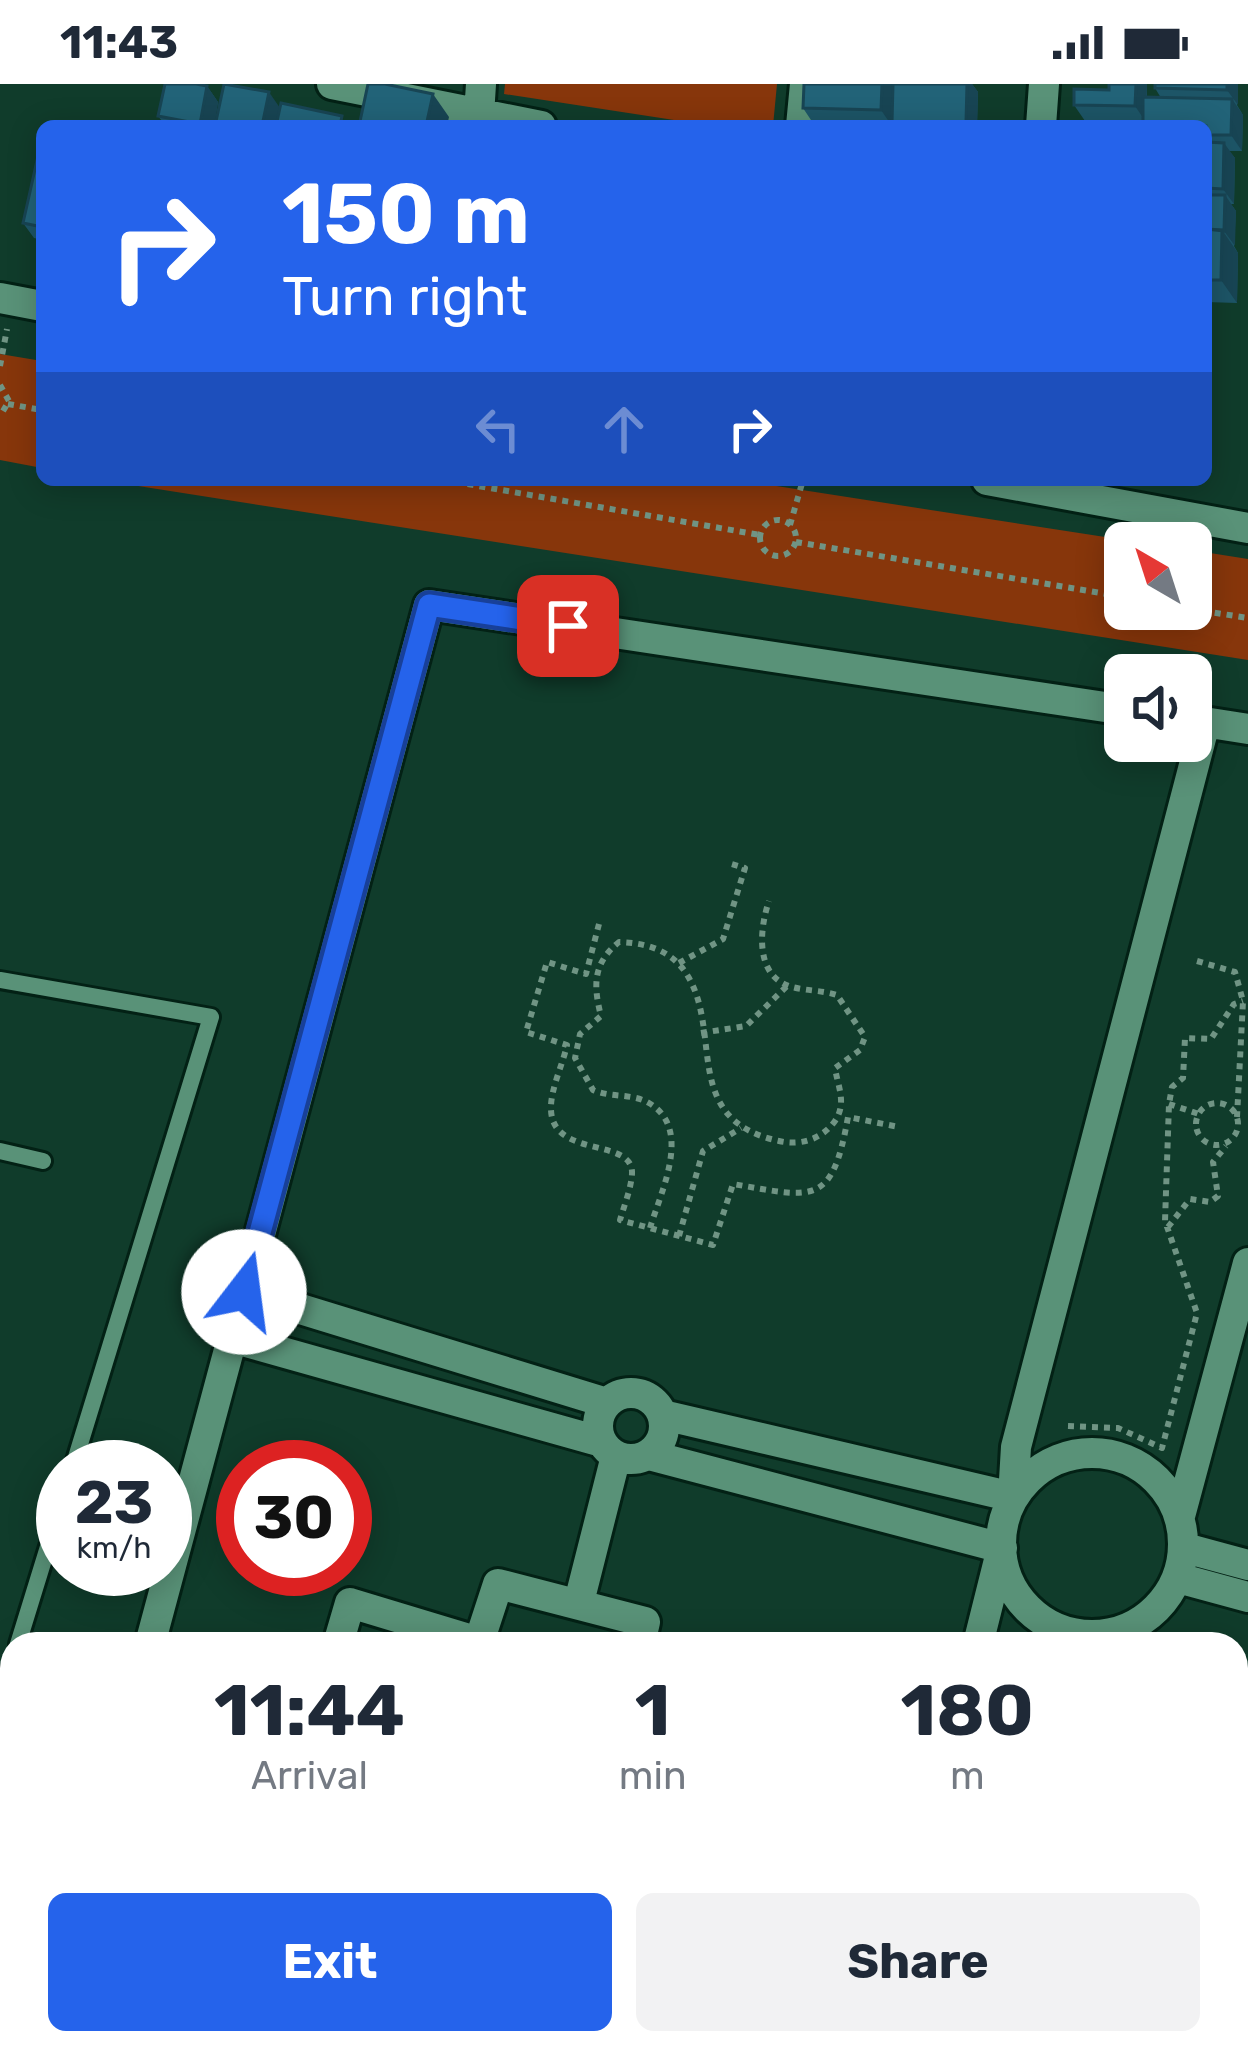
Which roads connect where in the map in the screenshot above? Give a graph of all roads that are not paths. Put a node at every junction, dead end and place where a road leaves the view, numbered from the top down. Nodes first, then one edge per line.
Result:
1 (332, 84) edge
2 (805, 84) edge
3 (1044, 84) edge
4 (480, 100) edge
5 (527, 120) edge
6 (802, 120) edge
7 (1041, 120) edge
8 (0, 298) edge
9 (36, 305) edge
10 (1026, 486) edge
11 (1248, 528) edge
12 (1104, 707) edge
13 (1212, 724) edge
14 (1248, 729) edge
15 (1188, 762) edge
16 (0, 980) edge
17 (0, 1151) edge
18 (43, 1162) dead end
19 (1248, 1263) edge
20 (244, 1292) junction
21 (232, 1338) junction
22 (608, 1403) junction
23 (662, 1414) junction
24 (81, 1440) edge
25 (609, 1449) junction
26 (649, 1454) junction
27 (1013, 1498) junction
28 (1180, 1516) junction
29 (1002, 1548) junction
30 (1181, 1563) junction
31 (1248, 1564) edge
32 (36, 1586) edge
33 (1248, 1597) edge
34 (579, 1602) junction
35 (22, 1632) edge
36 (153, 1632) edge
37 (342, 1632) edge
38 (446, 1632) edge
39 (482, 1632) edge
40 (643, 1632) edge
41 (981, 1632) edge
42 (1067, 1632) edge
43 (1115, 1632) edge

1 - 4 street
2 - 6 street
3 - 7 street
4 - 5 street
8 - 9 street
10 - 11 street
12 - 20 street
13 - 14 street
15 - 27 street
16 - 24 lane
17 - 18 lane
19 - 28 street
20 - 21 street
20 - 22 street
21 - 25 street
21 - 36 street
22 - 23 street
22 - 25 street
23 - 26 street
23 - 27 street
25 - 26 street
25 - 34 street
26 - 29 street
27 - 28 street
27 - 29 street
28 - 30 street
29 - 41 street
29 - 42 street
30 - 31 street
30 - 33 street
30 - 43 street
32 - 35 lane
34 - 39 street
34 - 40 street
37 - 38 street

